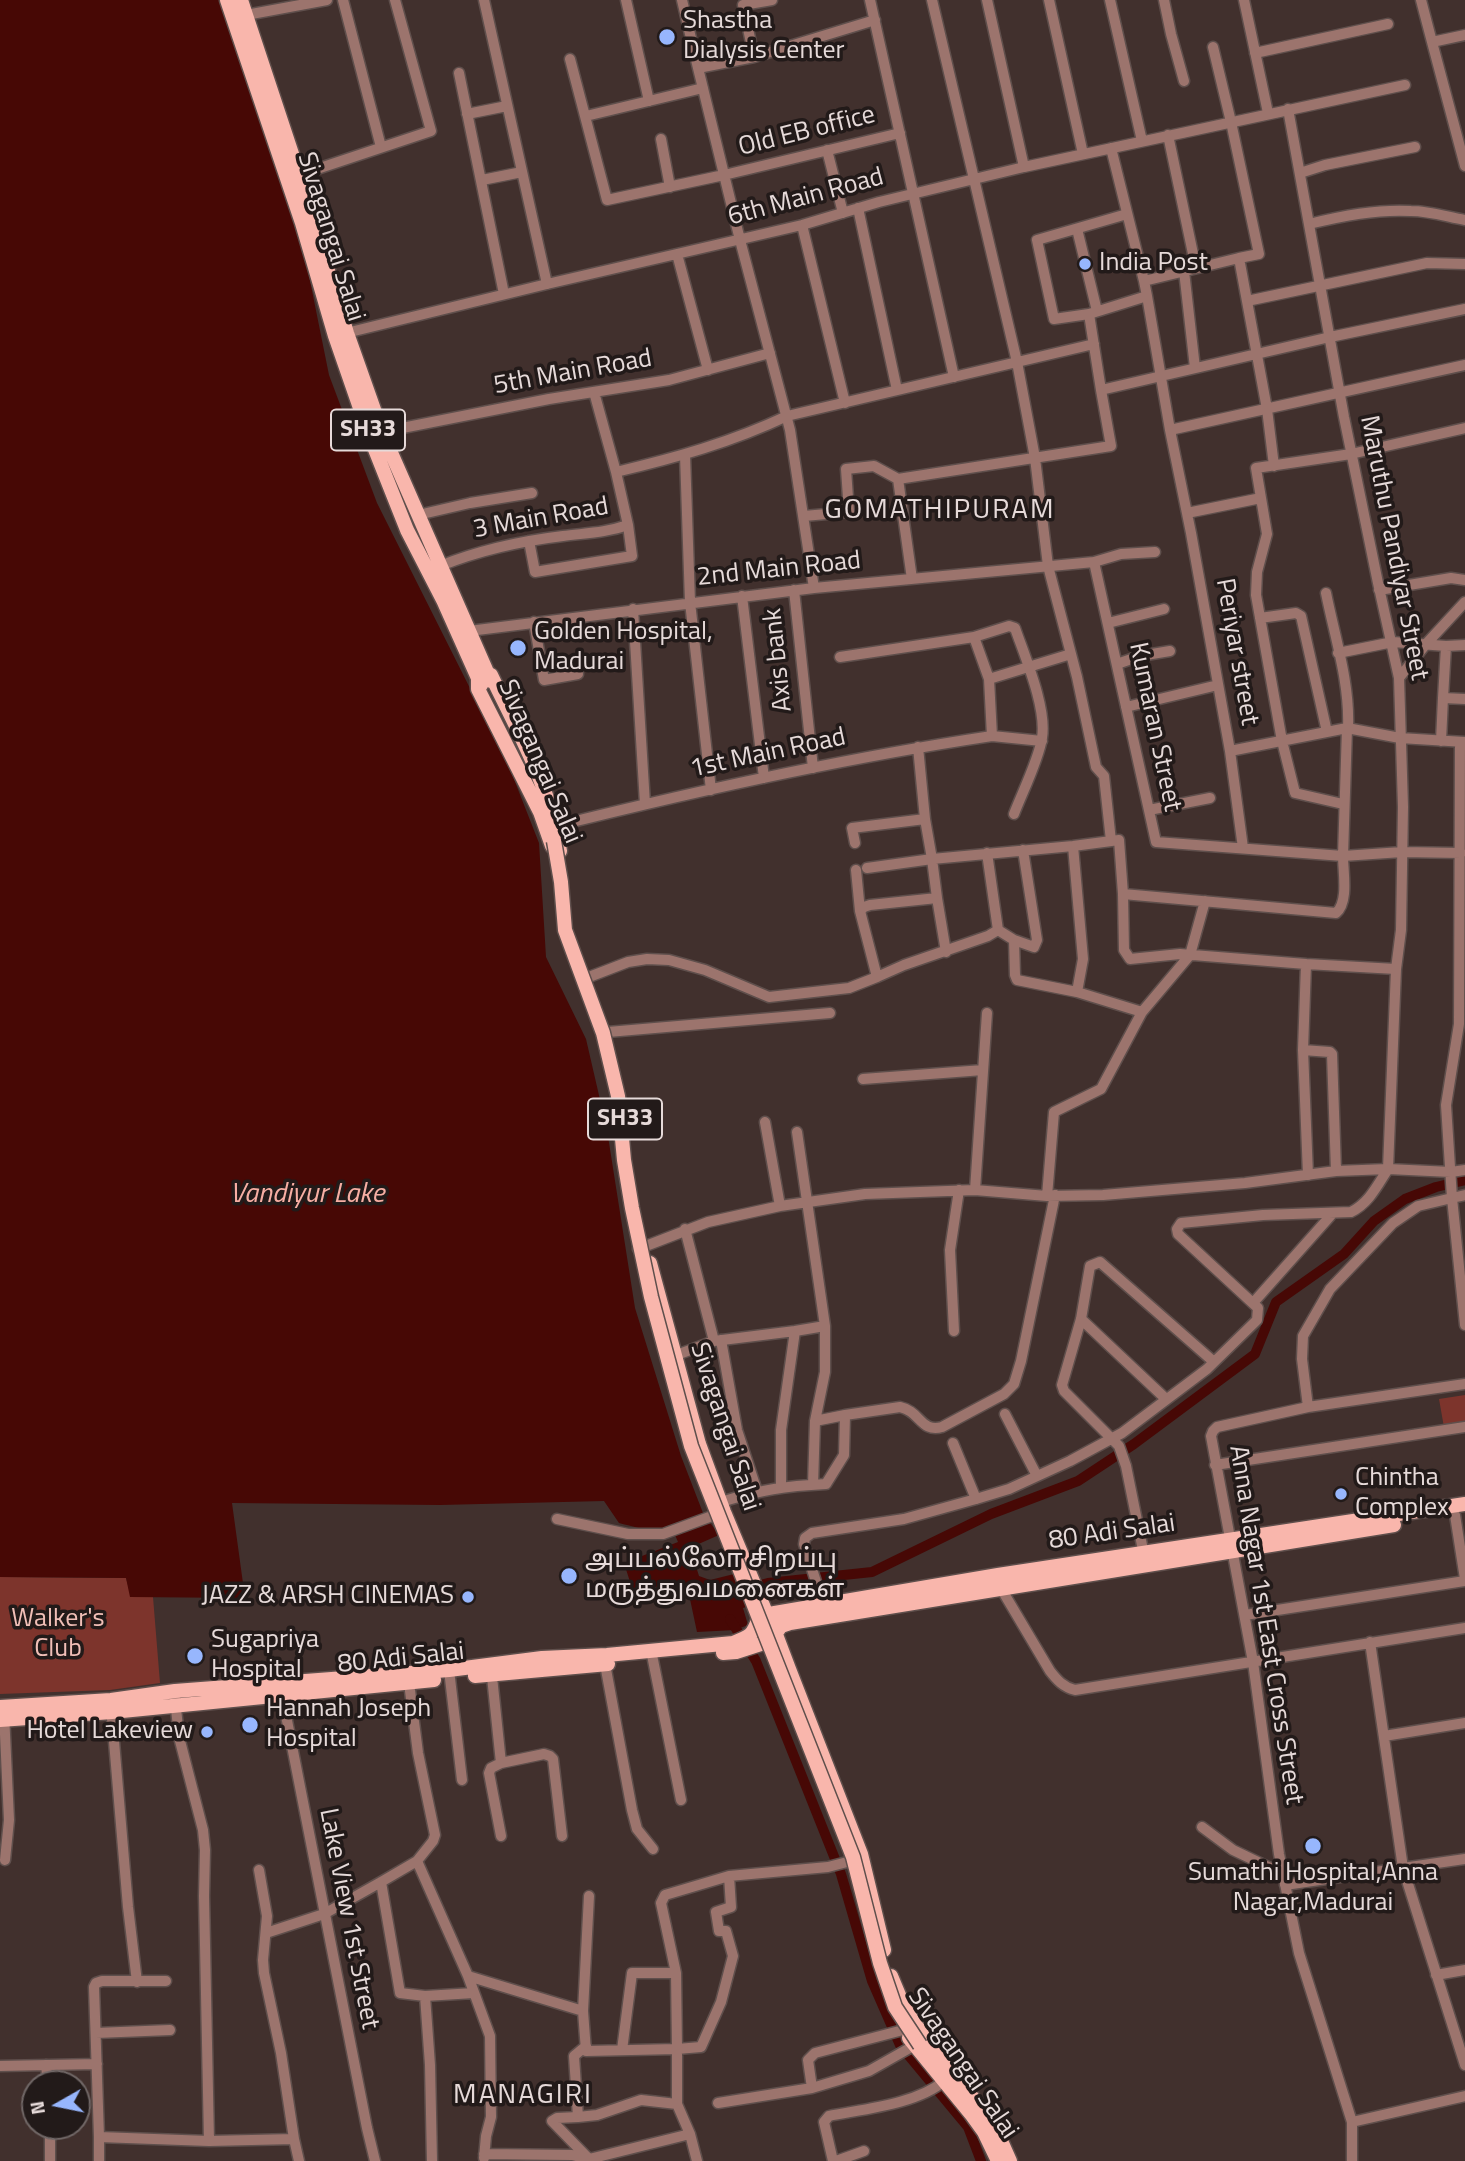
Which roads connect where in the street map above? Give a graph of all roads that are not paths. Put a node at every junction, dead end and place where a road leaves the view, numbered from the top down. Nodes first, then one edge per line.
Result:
1 (227, 0) edge
2 (241, 0) edge
3 (327, 0) edge
4 (342, 0) edge
5 (395, 0) edge
6 (484, 0) edge
7 (626, 0) edge
8 (682, 0) edge
9 (772, 0) edge
10 (870, 0) edge
11 (932, 0) edge
12 (987, 0) edge
13 (1049, 0) edge
14 (1110, 0) edge
15 (1164, 0) edge
16 (1244, 0) edge
17 (1421, 0) edge
18 (742, 2) edge
19 (246, 15) junction
20 (875, 20) junction
21 (1388, 24) dead end
22 (1465, 35) edge
23 (1432, 42) junction
24 (1213, 47) dead end
25 (1255, 53) junction
26 (754, 57) junction
27 (570, 60) dead end
28 (698, 68) junction
29 (459, 73) dead end
30 (1184, 80) dead end
31 (1405, 85) dead end
32 (703, 88) junction
33 (649, 102) junction
34 (508, 106) junction
35 (1288, 109) junction
36 (1268, 113) junction
37 (467, 114) junction
38 (586, 116) junction
39 (1231, 122) junction
40 (900, 133) junction
41 (1168, 135) junction
42 (661, 139) dead end
43 (1142, 141) junction
44 (381, 147) junction
45 (1415, 147) dead end
46 (1111, 148) junction
47 (827, 150) junction
48 (1083, 154) junction
49 (1465, 166) edge
50 (1024, 167) junction
51 (522, 172) junction
52 (1300, 173) junction
53 (299, 175) junction
54 (724, 176) junction
55 (975, 179) junction
56 (482, 180) junction
57 (670, 187) junction
58 (914, 194) junction
59 (858, 208) junction
60 (843, 213) junction
61 (1127, 214) junction
62 (1465, 220) edge
63 (1309, 224) junction
64 (803, 225) junction
65 (1077, 229) junction
66 (740, 240) junction
67 (677, 254) junction
68 (1239, 258) junction
69 (1465, 264) edge
70 (1196, 268) junction
71 (1184, 271) junction
72 (1143, 281) junction
73 (547, 284) junction
74 (1320, 285) junction
75 (504, 294) junction
76 (1147, 296) junction
77 (1247, 301) junction
78 (1465, 309) edge
79 (1093, 312) junction
80 (341, 335) junction
81 (1329, 337) junction
82 (1094, 344) junction
83 (770, 353) junction
84 (1256, 354) junction
85 (1017, 362) junction
86 (1465, 365) edge
87 (1195, 368) junction
88 (708, 369) junction
89 (1162, 376) junction
90 (954, 377) junction
91 (897, 390) junction
92 (1101, 390) junction
93 (594, 392) junction
94 (1340, 393) junction
95 (845, 402) junction
96 (1266, 409) junction
97 (787, 416) junction
98 (1465, 428) edge
99 (1170, 430) junction
100 (382, 432) junction
101 (1351, 454) junction
102 (685, 456) junction
103 (1035, 458) junction
104 (1275, 466) junction
105 (616, 472) junction
106 (898, 479) junction
107 (532, 493) dead end
108 (1261, 498) junction
109 (1187, 513) junction
110 (418, 515) junction
111 (804, 516) junction
112 (628, 525) junction
113 (529, 541) junction
114 (1155, 552) dead end
115 (1094, 562) junction
116 (440, 565) junction
117 (1048, 566) junction
118 (912, 579) junction
119 (1465, 580) edge
120 (814, 588) junction
121 (794, 590) junction
122 (1379, 590) junction
123 (1326, 593) dead end
124 (743, 596) junction
125 (690, 602) junction
126 (1465, 602) edge
127 (633, 609) junction
128 (1164, 609) dead end
129 (1260, 618) junction
130 (534, 622) junction
131 (1108, 623) junction
132 (469, 631) junction
133 (974, 637) junction
134 (1392, 642) junction
135 (1427, 643) junction
136 (1465, 645) edge
137 (1446, 646) junction
138 (1170, 650) dead end
139 (1338, 653) junction
140 (1071, 654) junction
141 (840, 657) dead end
142 (1117, 664) junction
143 (1029, 666) junction
144 (579, 674) dead end
145 (483, 676) junction
146 (1399, 678) junction
147 (989, 679) junction
148 (1218, 685) junction
149 (1443, 698) junction
150 (1465, 699) edge
151 (1126, 707) junction
152 (1347, 728) junction
153 (1327, 732) junction
154 (992, 736) junction
155 (1400, 738) junction
156 (1042, 741) junction
157 (1282, 741) junction
158 (1441, 741) junction
159 (1463, 742) edge
160 (918, 747) junction
161 (1230, 751) junction
162 (813, 768) junction
163 (764, 778) junction
164 (710, 790) junction
165 (1210, 798) dead end
166 (645, 804) junction
167 (1343, 804) junction
168 (1149, 810) junction
169 (1014, 814) dead end
170 (925, 818) junction
171 (556, 826) junction
172 (1111, 841) junction
173 (855, 844) dead end
174 (1073, 846) junction
175 (1243, 848) junction
176 (1023, 850) junction
177 (1402, 852) junction
178 (987, 853) junction
179 (1461, 853) junction
180 (1343, 856) junction
181 (932, 859) junction
182 (1123, 894) junction
183 (937, 898) junction
184 (1205, 901) junction
185 (860, 911) junction
186 (998, 930) junction
187 (1014, 940) junction
188 (946, 952) junction
189 (1191, 954) junction
190 (1306, 964) junction
191 (1396, 969) junction
192 (589, 977) junction
193 (877, 977) junction
194 (1077, 992) junction
195 (1142, 1012) junction
196 (830, 1013) dead end
197 (987, 1013) dead end
198 (608, 1032) junction
199 (1303, 1051) junction
200 (983, 1070) junction
201 (863, 1079) dead end
202 (765, 1122) dead end
203 (797, 1132) dead end
204 (1388, 1169) junction
205 (1465, 1170) edge
206 (1336, 1171) junction
207 (1451, 1174) junction
208 (1308, 1175) junction
209 (959, 1190) junction
210 (975, 1190) junction
211 (1452, 1195) junction
212 (1465, 1195) edge
213 (1051, 1196) junction
214 (807, 1202) junction
215 (780, 1206) junction
216 (1333, 1213) junction
217 (685, 1229) junction
218 (642, 1248) junction
219 (1253, 1303) junction
220 (1081, 1319) junction
221 (1465, 1325) edge
222 (825, 1326) junction
223 (795, 1331) junction
224 (954, 1331) dead end
225 (718, 1341) junction
226 (674, 1356) junction
227 (1214, 1362) junction
228 (1465, 1384) edge
229 (1166, 1399) junction
230 (1308, 1407) junction
231 (845, 1415) junction
232 (1005, 1415) dead end
233 (815, 1420) junction
234 (1465, 1427) edge
235 (953, 1443) dead end
236 (1115, 1443) junction
237 (1215, 1465) junction
238 (1037, 1476) junction
239 (813, 1485) junction
240 (781, 1487) junction
241 (757, 1491) junction
242 (976, 1499) junction
243 (720, 1510) junction
244 (1462, 1511) edge
245 (557, 1519) dead end
246 (1232, 1546) junction
247 (1145, 1560) junction
248 (1465, 1580) edge
249 (999, 1581) junction
250 (820, 1606) junction
251 (760, 1610) junction
252 (1245, 1615) junction
253 (1465, 1628) edge
254 (775, 1632) junction
255 (756, 1642) junction
256 (1370, 1642) junction
257 (652, 1655) junction
258 (606, 1660) junction
259 (1253, 1662) junction
260 (491, 1669) junction
261 (449, 1674) junction
262 (408, 1677) junction
263 (281, 1689) junction
264 (175, 1698) junction
265 (111, 1706) junction
266 (2, 1714) edge
267 (1465, 1723) edge
268 (1384, 1736) junction
269 (501, 1763) junction
270 (462, 1780) dead end
271 (681, 1800) dead end
272 (1202, 1827) dead end
273 (501, 1836) dead end
274 (562, 1836) dead end
275 (653, 1849) dead end
276 (5, 1860) dead end
277 (1465, 1860) edge
278 (417, 1861) junction
279 (847, 1862) junction
280 (1403, 1868) junction
281 (259, 1870) dead end
282 (729, 1876) junction
283 (1284, 1880) junction
284 (381, 1882) junction
285 (589, 1896) dead end
286 (324, 1914) junction
287 (265, 1933) junction
288 (1465, 1970) edge
289 (676, 1973) junction
290 (1436, 1975) junction
291 (468, 1976) junction
292 (166, 1981) dead end
293 (138, 1982) junction
294 (474, 1993) junction
295 (425, 1996) junction
296 (583, 2011) junction
297 (170, 2030) dead end
298 (899, 2032) junction
299 (96, 2033) junction
300 (586, 2046) junction
301 (916, 2046) junction
302 (677, 2049) junction
303 (622, 2050) junction
304 (97, 2064) junction
305 (46, 2065) junction
306 (1465, 2065) edge
307 (0, 2066) edge
308 (47, 2070) edge
309 (941, 2084) junction
310 (812, 2088) junction
311 (1465, 2096) edge
312 (718, 2103) dead end
313 (677, 2104) junction
314 (578, 2117) junction
315 (1353, 2122) junction
316 (690, 2134) junction
317 (99, 2137) junction
318 (294, 2139) junction
319 (50, 2140) edge
320 (209, 2141) junction
321 (864, 2151) dead end
322 (484, 2158) edge
323 (543, 2158) edge
324 (572, 2158) edge
325 (589, 2159) junction
326 (50, 2161) edge
327 (99, 2161) edge
328 (299, 2161) edge
329 (375, 2161) edge
330 (432, 2161) edge
331 (697, 2161) edge
332 (834, 2161) edge
333 (998, 2161) edge
334 (1010, 2161) edge
335 (1352, 2161) edge

1 - 80 main road, Sivagangai Salai / SH33
2 - 19 main road, Sivagangai Salai / SH33
3 - 19 street
4 - 44 street
5 - 44 street
6 - 34 street
7 - 33 street
8 - 28 street
9 - 18 street
10 - 20 street
11 - 55 street
12 - 50 street
13 - 48 street
14 - 43 street
15 - 30 street
16 - 25 street
17 - 23 street
18 - 26 street
19 - 53 main road, Sivagangai Salai / SH33
20 - 26 street
20 - 40 street
21 - 25 street
22 - 23 street
23 - 49 street
24 - 39 street
25 - 36 street
26 - 28 street
27 - 38 street
28 - 32 street
29 - 37 street
31 - 35 street
32 - 33 street
32 - 54 street
33 - 38 street
34 - 37 street
34 - 51 street
35 - 36 street, 6th Main Road
35 - 52 street, Maruthu Pandiyar Street
36 - 39 street, 6th Main Road
37 - 56 street
38 - 57 street, Old EB office
39 - 41 street, 6th Main Road
39 - 68 street
40 - 47 street, Old EB office
40 - 58 street
41 - 43 street, 6th Main Road
41 - 70 street
42 - 57 street
43 - 46 street, 6th Main Road
44 - 53 street
45 - 52 street
46 - 48 street, 6th Main Road
46 - 61 street, Periyar street
47 - 54 street, Old EB office
47 - 60 street
48 - 50 street, 6th Main Road
50 - 55 street, 6th Main Road
51 - 56 street
51 - 73 street
52 - 63 street, Maruthu Pandiyar Street
53 - 80 main road, Sivagangai Salai / SH33
54 - 57 street, Old EB office
54 - 66 street
55 - 58 street, 6th Main Road
55 - 85 street
56 - 75 street
58 - 59 street, 6th Main Road
58 - 90 street
59 - 60 street, 6th Main Road
59 - 91 street
60 - 64 street, 6th Main Road
61 - 65 street
61 - 72 street, Periyar street
62 - 63 street
63 - 74 street, Maruthu Pandiyar Street
64 - 66 street, 6th Main Road
64 - 95 street
65 - 79 street
65 - 79 street
66 - 67 street, 6th Main Road
66 - 83 street
67 - 73 street, 6th Main Road
67 - 88 street
68 - 70 street
68 - 77 street
69 - 74 street
70 - 71 street
71 - 72 street
71 - 87 street
72 - 76 street, Periyar street
73 - 75 street, 6th Main Road
74 - 77 street
74 - 81 street, Maruthu Pandiyar Street
75 - 80 street, 6th Main Road
76 - 79 street
76 - 89 street, Periyar street
77 - 84 street
78 - 81 street
79 - 82 street
80 - 100 main road, Sivagangai Salai / SH33
80 - 145 main road, Sivagangai Salai / SH33
81 - 84 street
81 - 94 street, Maruthu Pandiyar Street
82 - 85 street, 3 Main Road
82 - 92 street
83 - 88 street, 5th Main Road
83 - 97 street
84 - 87 street
84 - 96 street
85 - 90 street, 3 Main Road
85 - 103 street
86 - 94 street
87 - 89 street
88 - 93 street, 5th Main Road
89 - 92 street
89 - 99 street, Periyar street
90 - 91 street, 3 Main Road
91 - 95 street, 3 Main Road
92 - 103 street
93 - 100 street, 5th Main Road
93 - 105 street
94 - 96 street
94 - 101 street, Maruthu Pandiyar Street
95 - 97 street, 3 Main Road
96 - 99 street
96 - 104 street
97 - 102 street, 3 Main Road
97 - 111 street
98 - 101 street
99 - 109 street, Periyar street
100 - 110 main road, Sivagangai Salai / SH33
101 - 104 street
101 - 122 street, Maruthu Pandiyar Street
102 - 105 street, 3 Main Road
102 - 125 street
103 - 106 street
103 - 117 street
104 - 108 street
105 - 112 street, 3 Main Road
106 - 111 street
106 - 118 street
107 - 110 street
108 - 109 street
108 - 129 street
109 - 148 street, Periyar street
110 - 116 main road, Sivagangai Salai / SH33
111 - 120 street
112 - 113 street, 3 Main Road
112 - 113 street
113 - 116 street, 3 Main Road
114 - 115 street, 2nd Main Road
115 - 117 street, 2nd Main Road
115 - 131 street, Kumaran Street
116 - 132 main road, Sivagangai Salai / SH33
117 - 118 street, 2nd Main Road
117 - 140 street
118 - 120 street, 2nd Main Road
119 - 122 street
120 - 121 street, 2nd Main Road
121 - 124 street, 2nd Main Road
121 - 162 street, Axis bank
122 - 134 street, Maruthu Pandiyar Street
123 - 139 street
124 - 125 street, 2nd Main Road
124 - 163 street
125 - 127 street, 2nd Main Road
125 - 164 street
126 - 135 street
127 - 130 street, 2nd Main Road
127 - 166 street
128 - 131 street
129 - 153 street
129 - 157 street
130 - 132 street, 2nd Main Road
130 - 144 street
131 - 142 street, Kumaran Street
132 - 145 main road, Sivagangai Salai / SH33
133 - 141 street
133 - 143 street
133 - 147 street
134 - 135 street
134 - 139 street
134 - 146 street, Maruthu Pandiyar Street
135 - 137 street
135 - 146 street
136 - 137 street
137 - 149 street
138 - 142 street
139 - 152 street
140 - 143 street
140 - 172 street
142 - 151 street, Kumaran Street
143 - 147 street
143 - 156 street
145 - 171 main road, Sivagangai Salai / SH33
145 - 218 main road, Sivagangai Salai / SH33
145 - 301 main road, Sivagangai Salai / SH33, bridge
146 - 155 street, Maruthu Pandiyar Street
147 - 154 street
148 - 151 street
148 - 161 street, Periyar street
149 - 150 street
149 - 158 street
151 - 168 street, Kumaran Street
152 - 153 street, Periyar street
152 - 155 street
152 - 167 street
153 - 157 street, Periyar street
154 - 156 street, 1st Main Road
154 - 160 street, 1st Main Road
155 - 158 street
155 - 177 street, Maruthu Pandiyar Street
156 - 169 street
157 - 161 street, Periyar street
157 - 167 street
158 - 159 street
159 - 179 street
160 - 162 street, 1st Main Road
160 - 170 street
161 - 175 street, Periyar street
162 - 163 street, 1st Main Road
163 - 164 street, 1st Main Road
164 - 166 street, 1st Main Road
165 - 168 street
166 - 171 street, 1st Main Road
167 - 180 street
168 - 175 street, Kumaran Street
170 - 173 street
170 - 181 street
171 - 192 main road, Sivagangai Salai / SH33
172 - 174 street
172 - 182 street
174 - 176 street
174 - 194 street
175 - 180 street, Kumaran Street
176 - 178 street
176 - 187 street
177 - 179 street
177 - 180 street
177 - 191 street, Maruthu Pandiyar Street
178 - 181 street
178 - 186 street
179 - 207 street
180 - 184 street
181 - 183 street
181 - 185 street
182 - 184 street
182 - 189 street
183 - 185 street
183 - 188 street
184 - 189 street
185 - 193 street
186 - 187 street
186 - 188 street
187 - 194 street
188 - 193 street
189 - 190 street
189 - 195 street
190 - 191 street
190 - 199 street
191 - 204 street, Maruthu Pandiyar Street
192 - 193 street
192 - 198 main road, Sivagangai Salai / SH33
194 - 195 street
195 - 213 street
196 - 198 street
197 - 200 street
198 - 218 main road, Sivagangai Salai / SH33
199 - 206 street
199 - 208 street
200 - 201 street
200 - 210 street
202 - 215 street
203 - 214 street
204 - 206 street
204 - 207 street
204 - 216 street
205 - 207 street
206 - 208 street
207 - 211 street
208 - 213 street
209 - 210 street
209 - 214 street
209 - 224 street
210 - 213 street
211 - 212 street
211 - 221 street
211 - 230 street
213 - 231 street
214 - 215 street
214 - 222 street
215 - 217 street
216 - 219 street
216 - 219 street
217 - 218 street
217 - 225 street
218 - 226 main road, Sivagangai Salai / SH33
218 - 243 main road, Sivagangai Salai / SH33
219 - 227 street
220 - 227 street
220 - 229 street
220 - 236 street
222 - 223 street
222 - 233 street
223 - 225 street
223 - 240 street
225 - 226 street
225 - 241 street
226 - 243 main road, Sivagangai Salai / SH33
227 - 229 street
228 - 230 street, Anna Nagar 1st East Cross Street
229 - 236 street
230 - 237 street, Anna Nagar 1st East Cross Street
231 - 233 street
231 - 239 street
232 - 238 street
233 - 239 street
234 - 237 street
235 - 242 street
236 - 238 street
236 - 247 street
237 - 246 street, Anna Nagar 1st East Cross Street
238 - 242 street
239 - 240 street
240 - 241 street
241 - 243 street
242 - 250 street
243 - 245 street
243 - 251 main road, Sivagangai Salai / SH33
244 - 246 main road, 80 Adi Salai
244 - 248 street
246 - 247 main road, 80 Adi Salai
246 - 252 street, Anna Nagar 1st East Cross Street
247 - 249 main road, 80 Adi Salai
248 - 252 street
249 - 250 main road, 80 Adi Salai
249 - 254 main road, 80 Adi Salai
249 - 259 street
250 - 251 main road, 80 Adi Salai
251 - 254 main road, Sivagangai Salai
251 - 255 main road
252 - 259 street, Anna Nagar 1st East Cross Street
253 - 256 street
254 - 255 main road, 80 Adi Salai
254 - 334 main road, Sivagangai Salai
255 - 257 main road, 80 Adi Salai
255 - 279 main road, Sivagangai Salai
256 - 259 street
256 - 268 street
257 - 258 main road, 80 Adi Salai
257 - 271 street
258 - 260 main road, 80 Adi Salai
258 - 275 street
259 - 283 street, Anna Nagar 1st East Cross Street
260 - 261 main road, 80 Adi Salai
260 - 269 street
261 - 262 main road, 80 Adi Salai
261 - 270 street
262 - 263 main road, 80 Adi Salai
262 - 278 street
263 - 264 main road, 80 Adi Salai
263 - 286 street, Lake View 1st Street
264 - 265 main road, 80 Adi Salai
264 - 320 street
265 - 266 main road, 80 Adi Salai
265 - 293 street
266 - 276 street
267 - 268 street
268 - 280 street
269 - 273 street
269 - 274 street
272 - 283 street
277 - 280 street
278 - 284 street
278 - 291 street
279 - 282 street
279 - 298 main road, Sivagangai Salai
280 - 283 street
280 - 290 street
281 - 287 street
282 - 289 street
282 - 302 street
283 - 315 street, Anna Nagar 1st East Cross Street
284 - 286 street
284 - 295 street
285 - 296 street
286 - 287 street
286 - 329 street, Lake View 1st Street
287 - 318 street
288 - 290 street
289 - 302 street
289 - 303 street
290 - 306 street
291 - 294 street
291 - 296 street
292 - 293 street
293 - 299 street
294 - 295 street
294 - 322 street
295 - 330 street
296 - 300 street
297 - 299 street
298 - 301 main road, Sivagangai Salai
298 - 310 street
299 - 304 street
300 - 303 street
300 - 314 street
301 - 309 main road, Sivagangai Salai
301 - 310 street
302 - 303 street
302 - 313 street
304 - 305 street
304 - 317 street
305 - 307 street
305 - 308 street
309 - 332 street
309 - 333 main road, Sivagangai Salai
310 - 312 street
311 - 315 street
313 - 314 street
313 - 316 street
314 - 325 street
315 - 335 street, Anna Nagar 1st East Cross Street
316 - 325 street
316 - 331 street
317 - 320 street
317 - 327 street
318 - 320 street
318 - 328 street
319 - 326 street
321 - 332 street
322 - 323 street
323 - 324 street
324 - 325 street

